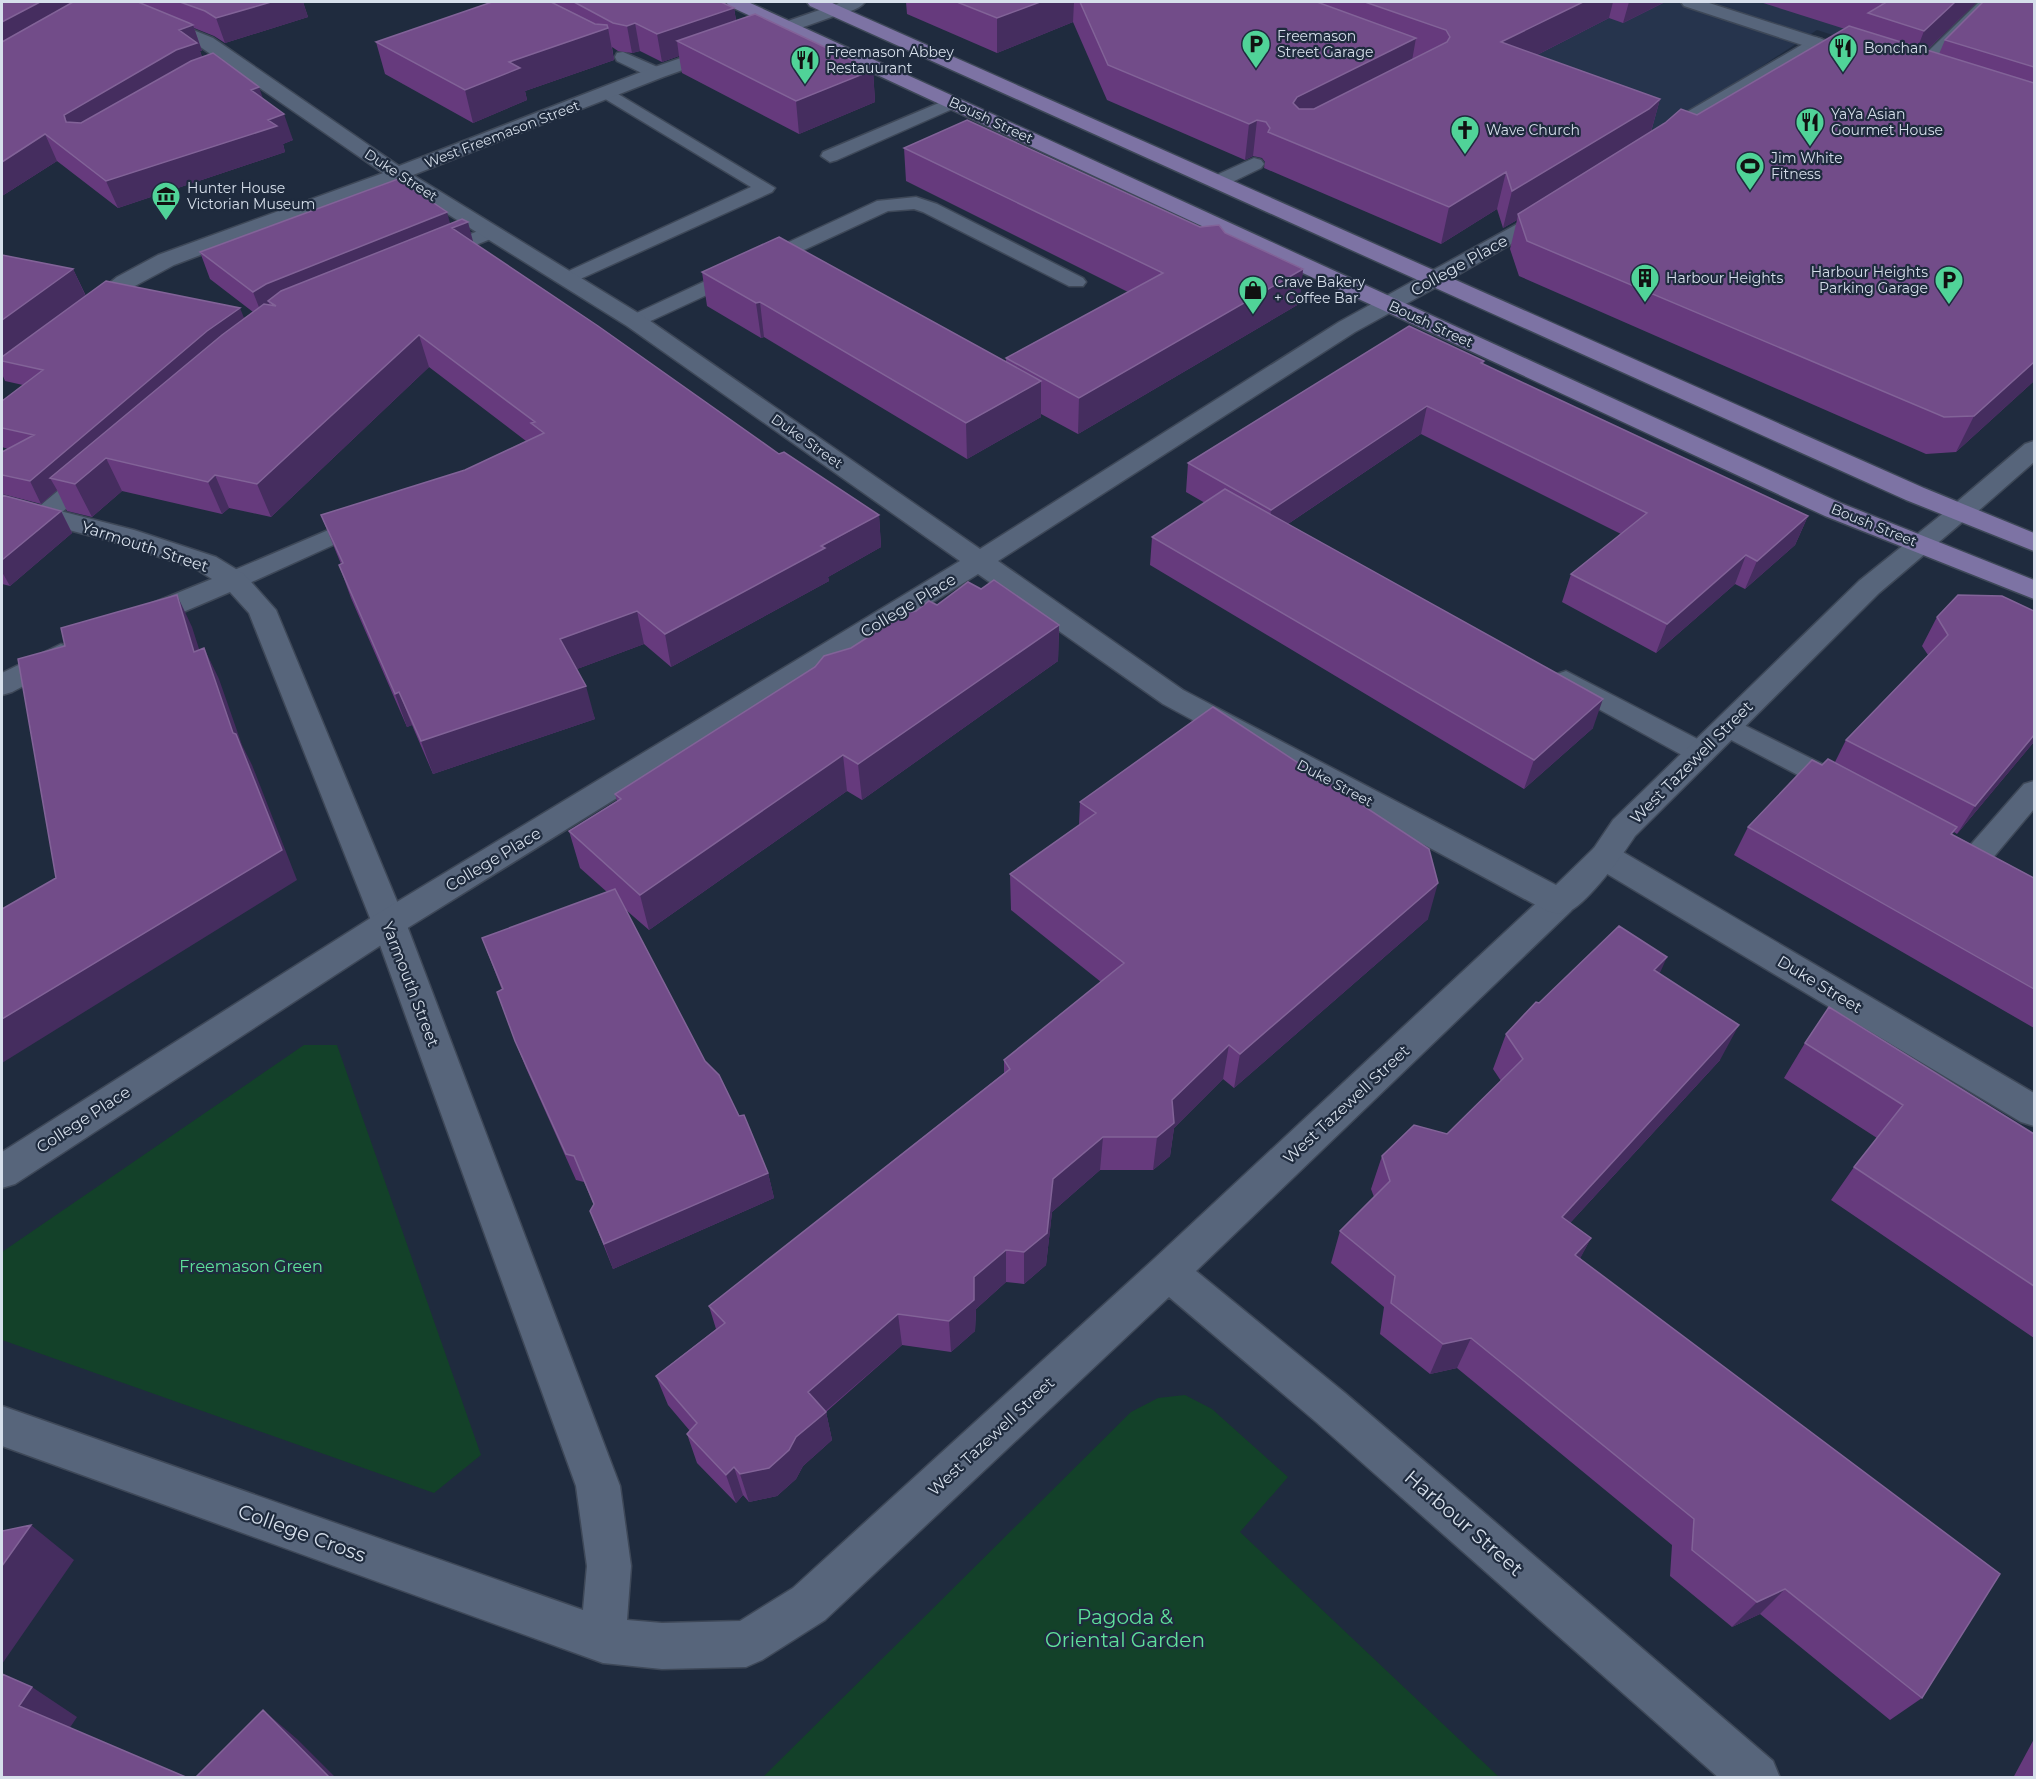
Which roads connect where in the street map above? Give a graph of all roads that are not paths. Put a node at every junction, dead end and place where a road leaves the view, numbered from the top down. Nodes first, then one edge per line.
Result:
1 (735, 2) edge
2 (856, 2) edge
3 (1690, 2) edge
4 (1989, 2) edge
5 (825, 6) edge
6 (137, 18) edge
7 (789, 27) junction
8 (1815, 43) junction
9 (623, 57) edge
10 (239, 64) junction
11 (214, 73) edge
12 (656, 73) junction
13 (1915, 75) junction
14 (1936, 82) edge
15 (608, 93) junction
16 (953, 102) junction
17 (1647, 151) edge
18 (830, 156) dead end
19 (1254, 164) edge
20 (397, 174) junction
21 (1217, 182) junction
22 (1571, 199) edge
23 (490, 232) junction
24 (778, 254) junction
25 (418, 261) edge
26 (799, 265) edge
27 (567, 279) junction
28 (1434, 279) junction
29 (1076, 282) edge
30 (1388, 304) junction
31 (635, 321) junction
32 (68, 324) edge
33 (2034, 449) edge
34 (106, 462) edge
35 (2, 504) edge
36 (386, 512) edge
37 (1960, 513) junction
38 (44, 515) junction
39 (2034, 543) edge
40 (1921, 544) junction
41 (978, 562) junction
42 (234, 580) junction
43 (2034, 591) edge
44 (118, 628) edge
45 (87, 641) edge
46 (1545, 669) edge
47 (2, 685) edge
48 (1728, 726) junction
49 (1701, 753) junction
50 (2034, 791) edge
51 (1863, 797) edge
52 (1605, 857) junction
53 (2005, 874) edge
54 (1559, 902) junction
55 (389, 922) junction
56 (2034, 1111) edge
57 (2, 1172) edge
58 (1168, 1272) junction
59 (2, 1426) edge
60 (603, 1640) junction
61 (1756, 1778) edge

1 - 7 main road, Boush Street
2 - 5 street, West Freemason Street
3 - 8 street
4 - 13 street
5 - 7 street, West Freemason Street
5 - 21 main road
6 - 10 street, Duke Street
7 - 12 street, West Freemason Street
7 - 16 main road, Boush Street
8 - 13 street
8 - 17 street
9 - 12 lane
10 - 11 lane
10 - 20 street, Duke Street
12 - 15 street, West Freemason Street
13 - 14 street
15 - 20 street, West Freemason Street
15 - 27 lane
16 - 18 lane
16 - 30 main road, Boush Street
19 - 21 street
20 - 23 street, Duke Street
20 - 32 street, West Freemason Street
21 - 28 main road
22 - 28 street, College Place
23 - 25 lane
23 - 27 street, Duke Street
24 - 26 lane
24 - 29 lane
24 - 31 lane
27 - 31 street, Duke Street
28 - 30 street, College Place
28 - 37 main road
30 - 40 main road, Boush Street
30 - 41 street, College Place
31 - 41 street, Duke Street
33 - 37 street, West Tazewell Street
34 - 38 lane
35 - 38 street, Yarmouth Street
36 - 42 lane
37 - 39 main road
37 - 40 street, West Tazewell Street
38 - 42 street, Yarmouth Street
40 - 43 main road, Boush Street
40 - 48 street, West Tazewell Street
41 - 54 street, Duke Street
41 - 55 street, College Place
42 - 44 street
42 - 55 street, Yarmouth Street
45 - 47 street
46 - 49 lane
48 - 49 street, West Tazewell Street
48 - 51 lane
49 - 52 street, West Tazewell Street
50 - 53 lane
52 - 54 street, West Tazewell Street
52 - 56 street, Duke Street
54 - 58 street, West Tazewell Street
55 - 57 street, College Place
55 - 60 street, Yarmouth Street
58 - 60 street, West Tazewell Street
58 - 61 street, Harbour Street
59 - 60 street, College Cross

